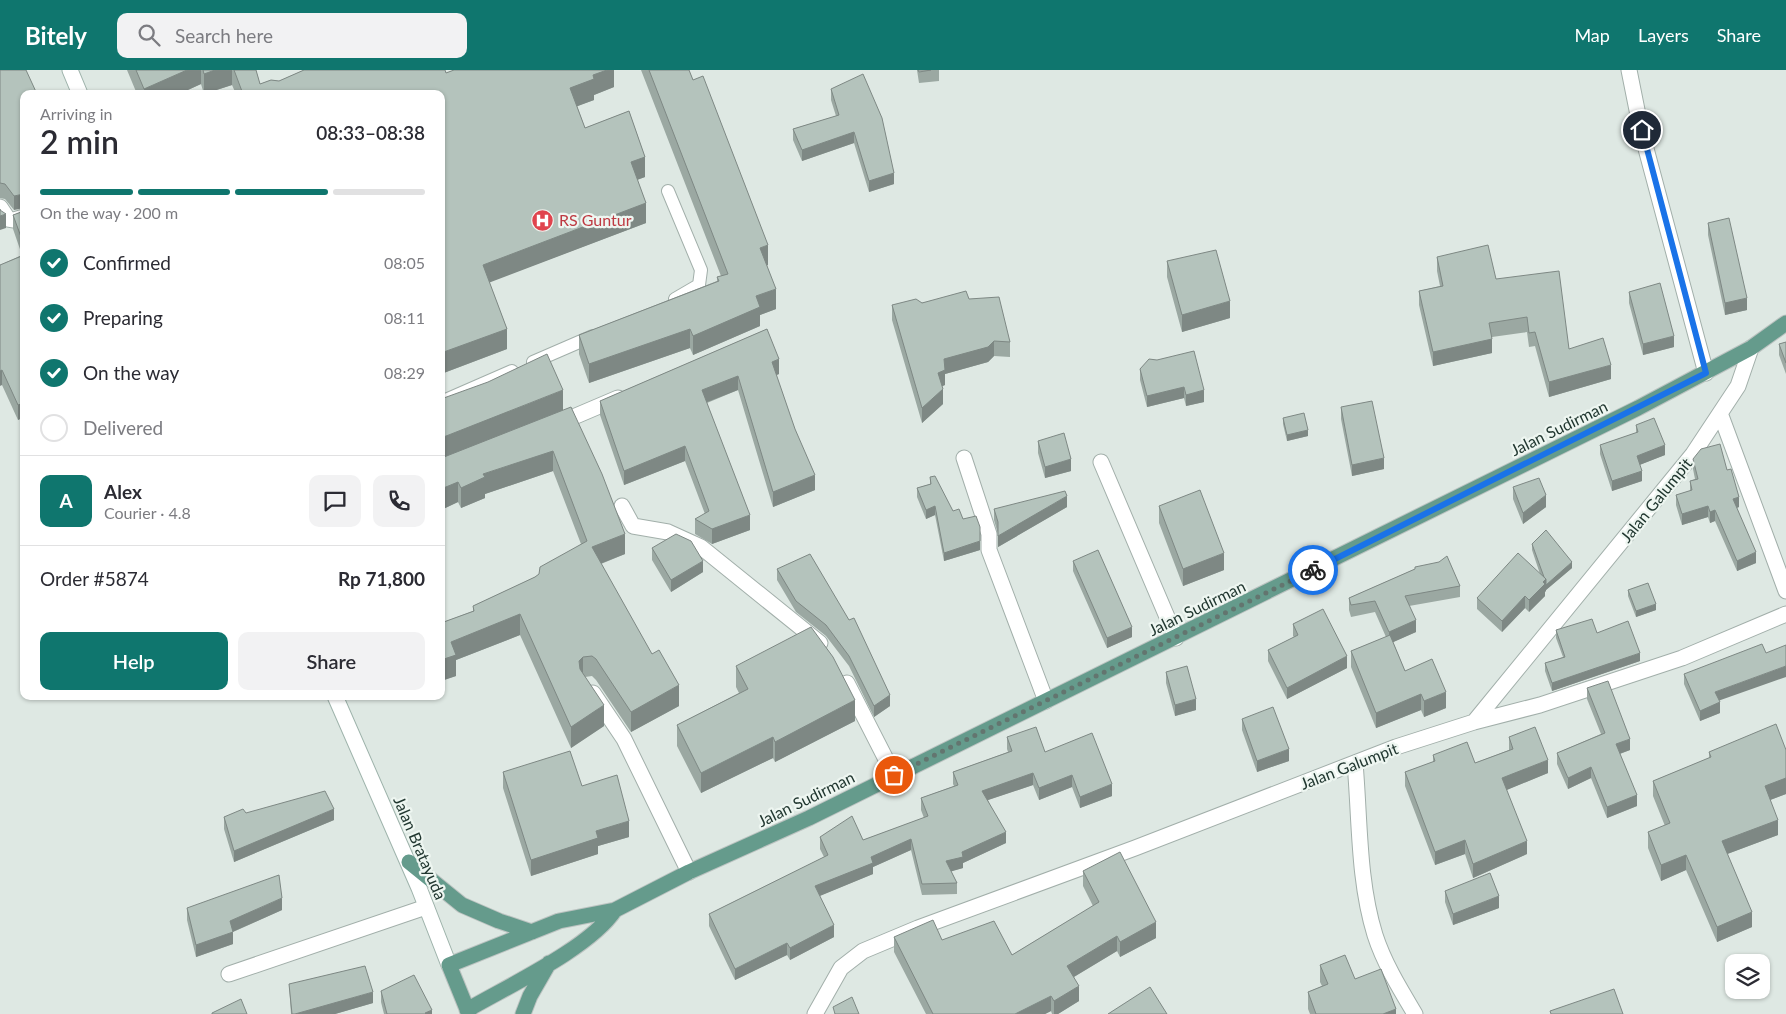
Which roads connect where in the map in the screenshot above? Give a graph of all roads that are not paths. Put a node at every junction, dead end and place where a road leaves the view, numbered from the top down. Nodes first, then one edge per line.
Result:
1 (70, 70) edge
2 (1629, 70) edge
3 (78, 90) edge
4 (668, 191) dead end
5 (0, 207) edge
6 (20, 218) edge
7 (660, 306) edge
8 (1786, 323) edge
9 (608, 329) edge
10 (1751, 348) junction
11 (1706, 373) junction
12 (634, 391) edge
13 (445, 400) edge
14 (1720, 413) junction
15 (543, 429) edge
16 (964, 458) dead end
17 (1101, 462) dead end
18 (622, 506) dead end
19 (1786, 591) edge
20 (1786, 614) edge
21 (1176, 638) junction
22 (830, 658) edge
23 (841, 672) edge
24 (588, 685) edge
25 (337, 700) edge
26 (1046, 701) junction
27 (1474, 722) junction
28 (1355, 763) junction
29 (894, 775) junction
30 (409, 862) junction
31 (689, 872) junction
32 (426, 907) junction
33 (615, 910) junction
34 (532, 932) junction
35 (550, 961) junction
36 (449, 965) junction
37 (229, 974) dead end
38 (468, 1012) edge
39 (523, 1014) edge
40 (815, 1014) edge
41 (1415, 1014) edge

1 - 3 street
2 - 11 street
4 - 7 lane
5 - 6 street
8 - 10 main road, Jalan Sudirman
9 - 13 lane
10 - 11 main road, Jalan Sudirman
10 - 14 street, Jalan Galumpit
11 - 21 main road, Jalan Sudirman
12 - 15 street
14 - 19 street
14 - 27 street, Jalan Galumpit
16 - 26 street
17 - 21 street
18 - 22 street
20 - 27 street
21 - 26 main road, Jalan Sudirman
23 - 29 street
24 - 31 street
25 - 30 street, Jalan Bratayuda
26 - 29 main road, Jalan Sudirman
27 - 28 street, Jalan Galumpit
28 - 40 street, Jalan Galumpit
28 - 41 street
29 - 31 main road, Jalan Sudirman
30 - 32 street, Jalan Bratayuda
30 - 34 main road
31 - 33 main road, Jalan Sudirman
32 - 36 street, Jalan Bratayuda
32 - 37 street
33 - 34 main road
33 - 35 main road
34 - 36 main road
35 - 38 main road
35 - 39 main road
36 - 38 main road, Jalan Bratayuda

